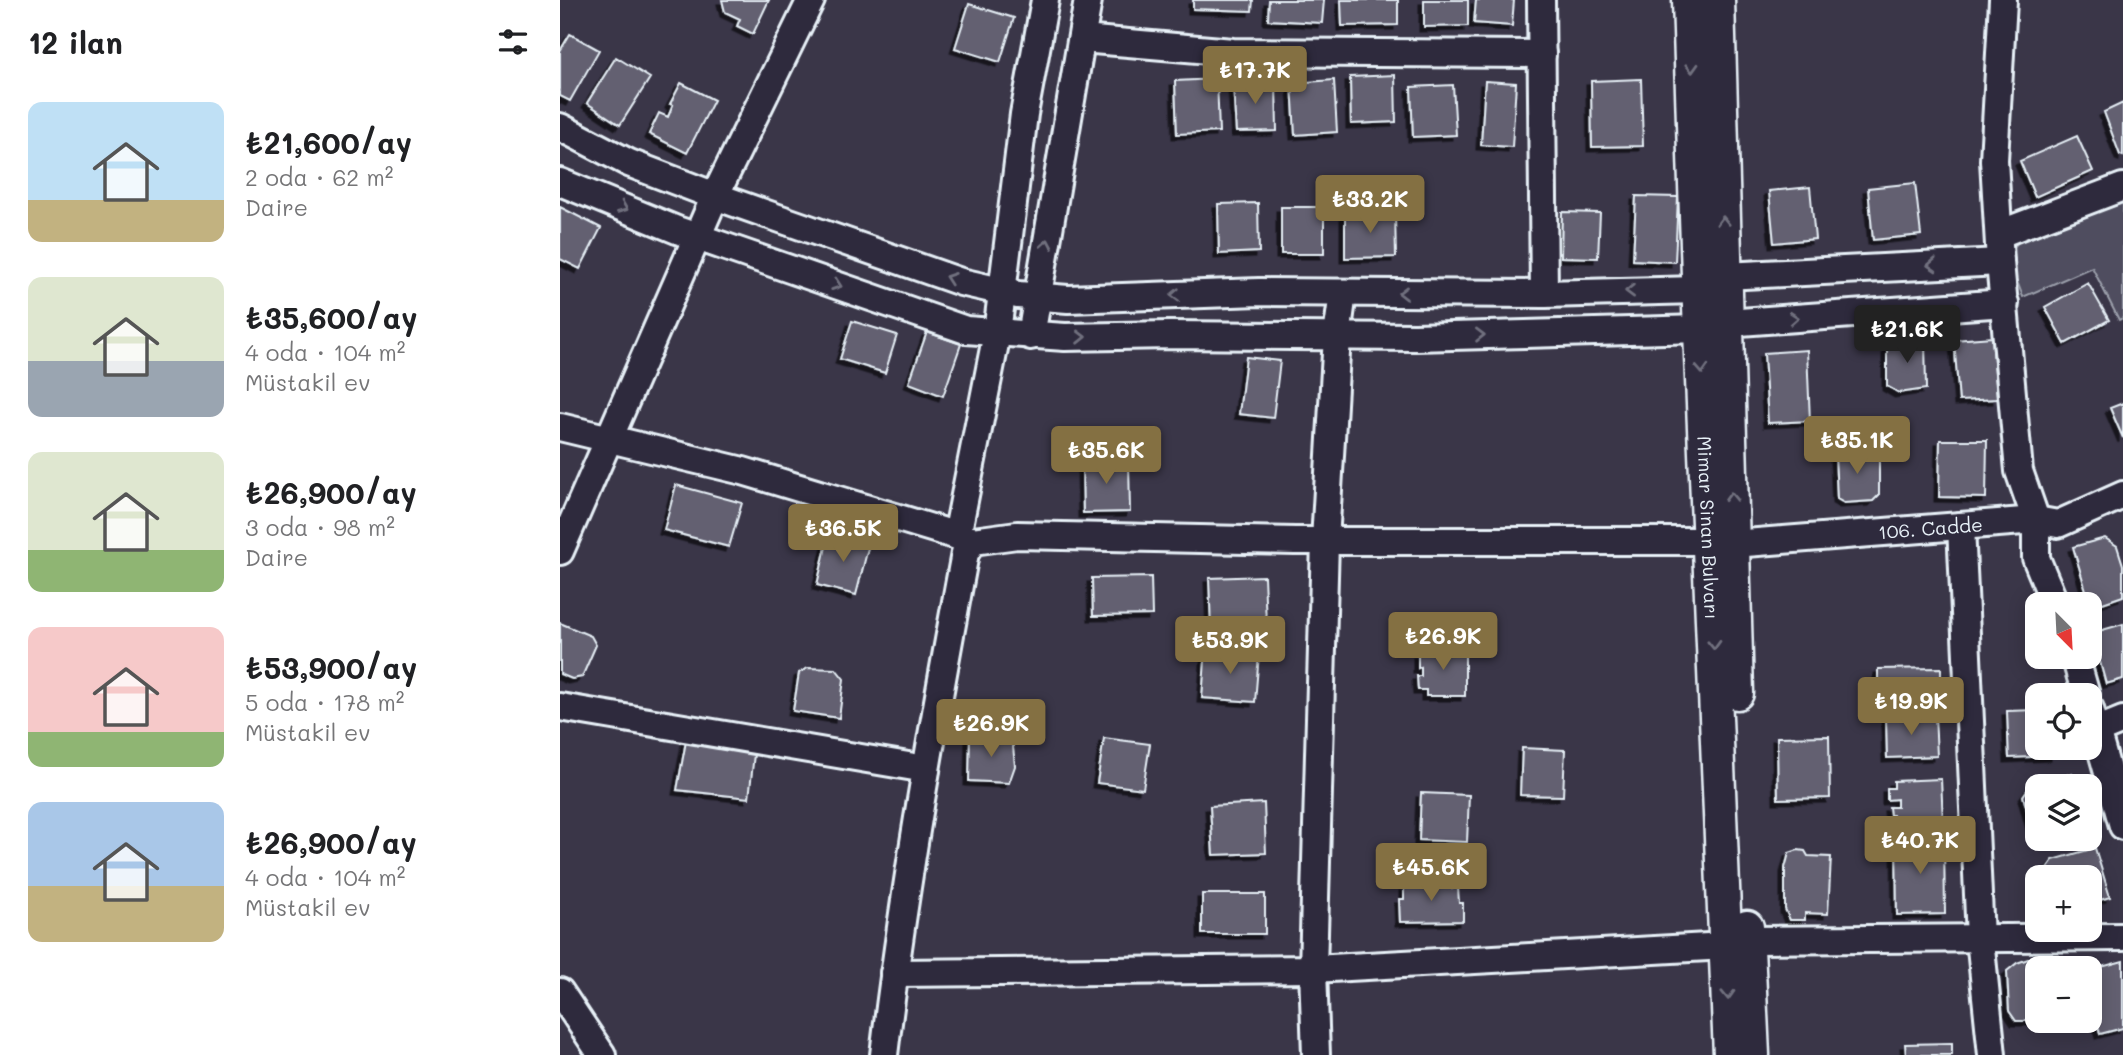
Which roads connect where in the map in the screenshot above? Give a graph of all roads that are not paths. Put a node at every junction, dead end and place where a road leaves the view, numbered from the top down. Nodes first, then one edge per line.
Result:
1 (811, 0) edge
2 (1045, 0) edge
3 (1088, 0) edge
4 (1541, 0) edge
5 (1689, 0) edge
6 (1718, 0) edge
7 (2003, 0) edge
8 (1082, 39) junction
9 (1542, 54) junction
10 (560, 127) edge
11 (560, 182) edge
12 (2123, 187) edge
13 (715, 196) junction
14 (1999, 234) junction
15 (698, 237) junction
16 (2000, 262) junction
17 (1711, 283) junction
18 (1001, 291) junction
19 (1343, 293) junction
20 (1544, 294) junction
21 (1038, 297) junction
22 (2005, 303) junction
23 (1713, 326) junction
24 (997, 333) junction
25 (1031, 336) junction
26 (1337, 336) junction
27 (560, 428) edge
28 (609, 440) junction
29 (2123, 495) edge
30 (2036, 520) junction
31 (1961, 526) junction
32 (965, 538) junction
33 (1325, 541) junction
34 (1721, 542) junction
35 (560, 551) edge
36 (2050, 592) edge
37 (560, 707) edge
38 (2102, 720) edge
39 (2123, 720) edge
40 (2102, 752) edge
41 (926, 769) junction
42 (2123, 826) edge
43 (2123, 937) edge
44 (1980, 938) junction
45 (1737, 943) junction
46 (1313, 969) junction
47 (894, 973) junction
48 (560, 992) edge
49 (602, 1055) edge
50 (884, 1055) edge
51 (1316, 1055) edge
52 (1730, 1055) edge
53 (1753, 1055) edge
54 (1992, 1055) edge

1 - 13 street
2 - 18 street
3 - 8 street
4 - 9 street
5 -> 17 main road, Mimar Sinan Bulvarı
17 -> 6 main road, Mimar Sinan Bulvarı
7 - 14 street
8 - 9 street
21 -> 8 street
9 - 20 street
10 - 13 street
11 -> 15 street
12 - 14 street
13 - 15 street
18 -> 13 street
14 - 16 street
15 -> 24 street
15 - 28 street
16 -> 17 street
16 - 22 street
17 -> 20 street
17 - 23 main road, Mimar Sinan Bulvarı
18 - 21 street
18 - 24 street
20 -> 19 street
19 -> 21 street
19 - 26 street
21 - 25 street
23 -> 22 street
22 - 30 street
26 -> 23 street
23 - 34 main road, Mimar Sinan Bulvarı
24 - 25 street
24 - 32 street
25 -> 26 street
26 - 33 street
27 - 28 street
28 - 32 street
28 - 35 street
29 - 30 street, 106. Cadde
30 - 31 street, 106. Cadde
30 - 36 street
31 - 34 street, 106. Cadde
31 - 44 street
32 - 33 street, 106. Cadde
32 - 41 street
33 - 34 street, 106. Cadde
33 - 46 street
34 - 45 main road, Mimar Sinan Bulvarı
37 - 41 street
38 - 39 street
40 - 42 street
41 - 47 street
43 - 44 street
44 - 45 street
44 - 54 street
45 - 46 street
45 -> 52 main road, Mimar Sinan Bulvarı
45 - 53 main road, Mimar Sinan Bulvarı
46 - 47 street
46 - 51 street
47 - 50 street
48 - 49 street

